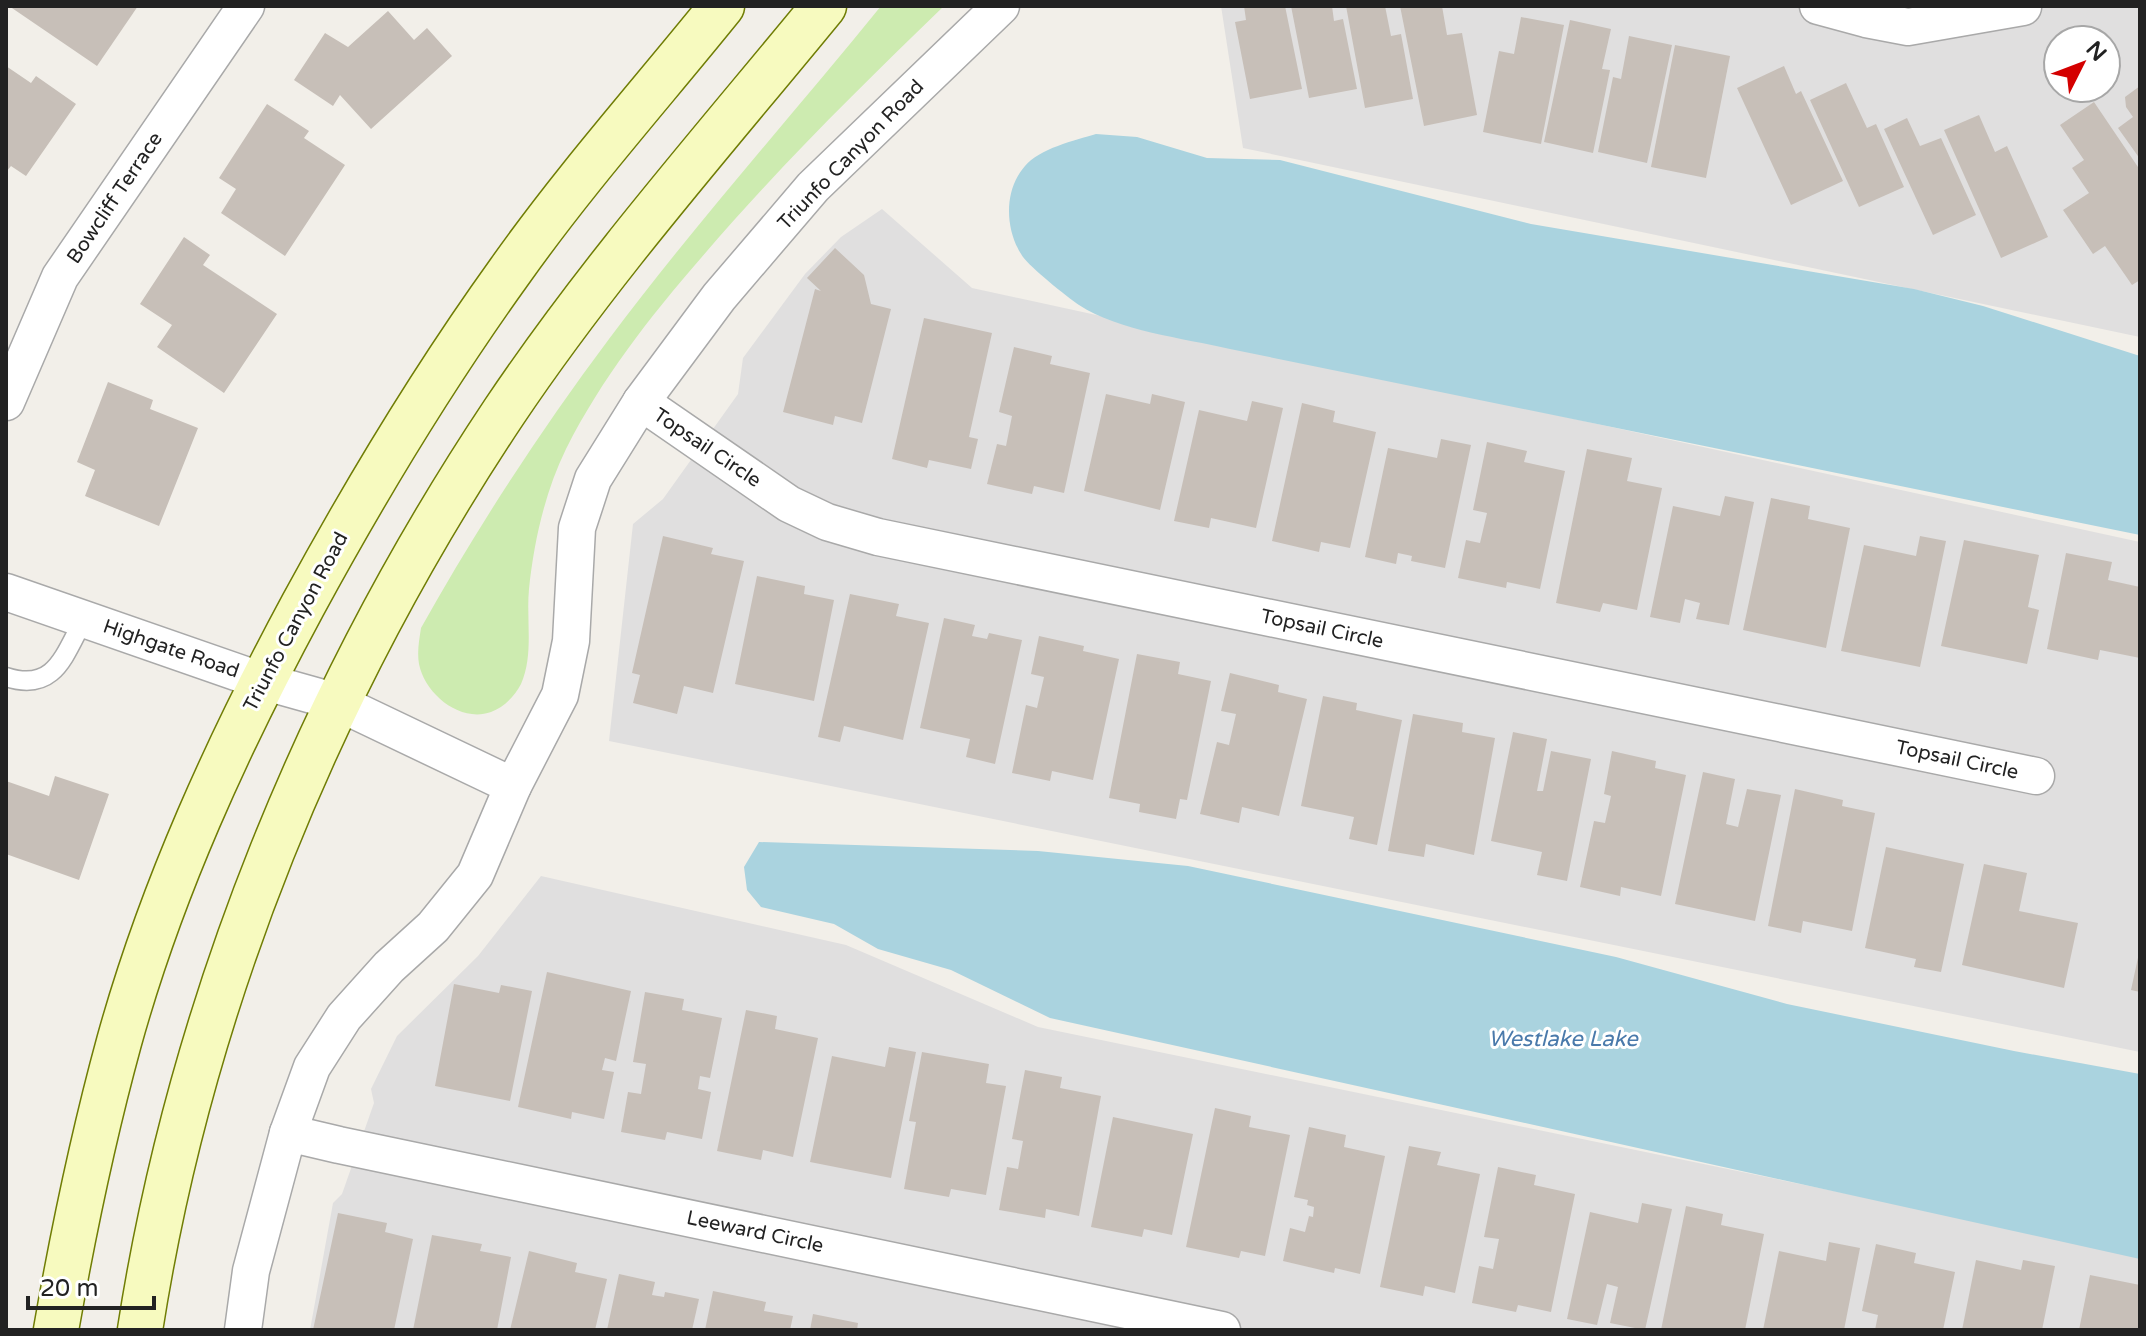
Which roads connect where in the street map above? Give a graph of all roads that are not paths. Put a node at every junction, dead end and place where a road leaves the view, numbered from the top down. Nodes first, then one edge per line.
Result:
1 (246, 6) edge
2 (722, 6) edge
3 (824, 6) edge
4 (1001, 6) edge
5 (1818, 6) edge
6 (2023, 7) edge
7 (6, 402) edge
8 (641, 402) junction
9 (6, 592) edge
10 (84, 619) junction
11 (6, 677) edge
12 (262, 681) junction
13 (337, 702) junction
14 (2036, 776) dead end
15 (513, 786) junction
16 (288, 1133) junction
17 (56, 1330) edge
18 (140, 1330) edge
19 (243, 1330) edge
20 (1222, 1330) edge

1 - 7 street, Bowcliff Terrace
2 - 12 street, Triunfo Canyon Road
3 - 13 street
4 - 8 street, Triunfo Canyon Road
5 - 6 street
8 - 14 street, Topsail Circle
8 - 15 street, Triunfo Canyon Road
9 - 10 street, Highgate Road
10 - 11 lane
10 - 12 street, Highgate Road
12 - 13 street, Highgate Road
12 - 17 street, Triunfo Canyon Road
13 - 15 street
13 - 18 street
15 - 16 street, Triunfo Canyon Road
16 - 19 street, Triunfo Canyon Road
16 - 20 street, Leeward Circle

